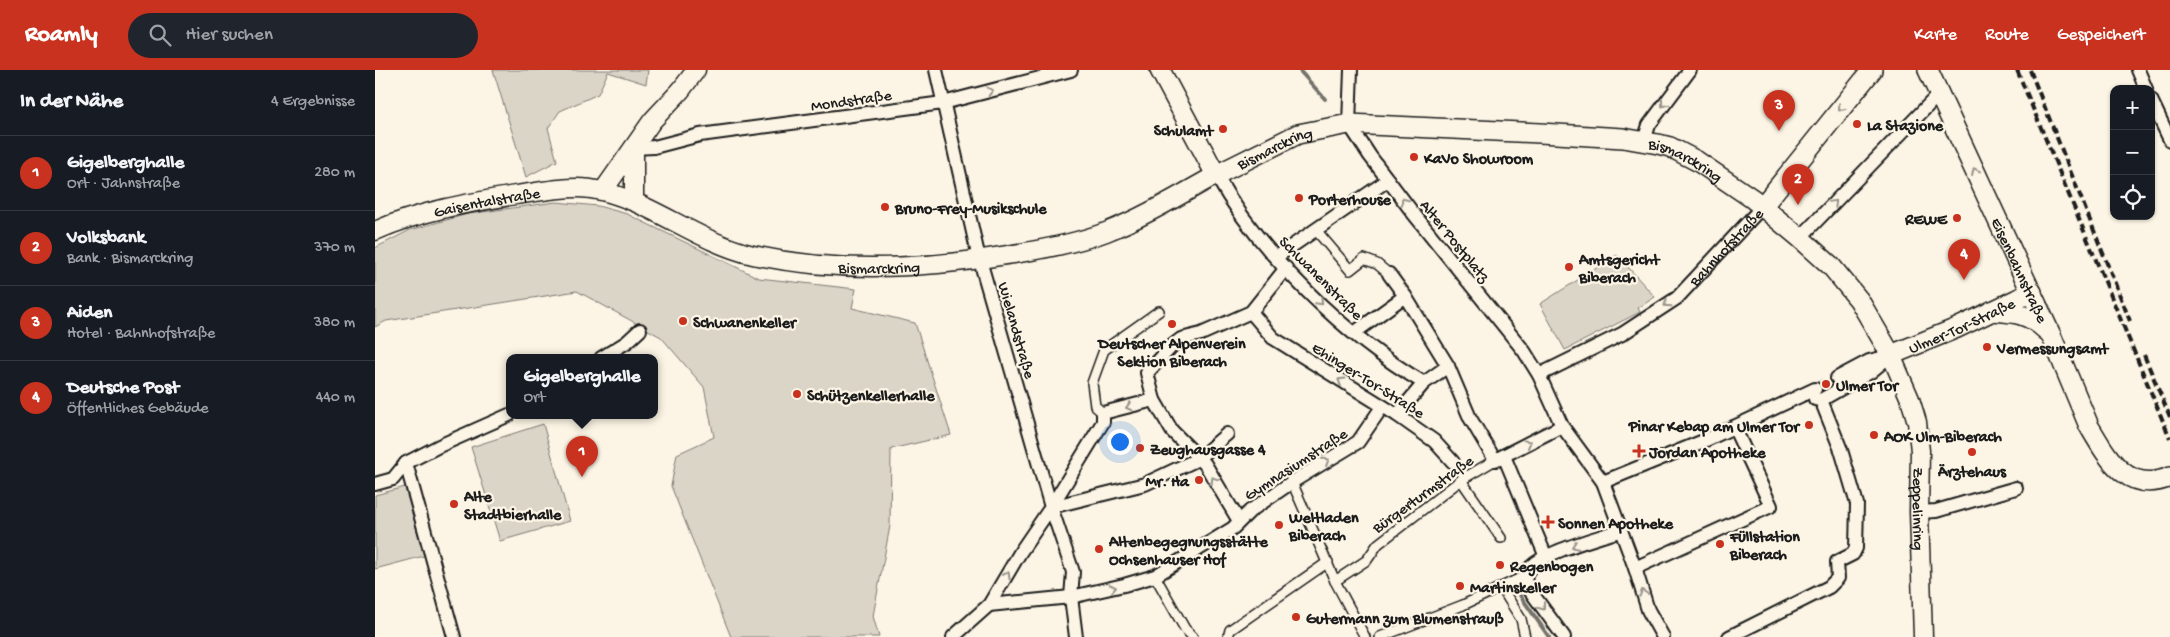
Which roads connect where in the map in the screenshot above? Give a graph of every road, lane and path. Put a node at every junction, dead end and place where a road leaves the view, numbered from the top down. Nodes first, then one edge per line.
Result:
1 (696, 70) edge
2 (936, 70) edge
3 (1071, 70) edge
4 (1160, 70) edge
5 (1351, 70) edge
6 (1690, 70) edge
7 (1872, 70) edge
8 (1928, 70) edge
9 (2138, 70) edge
10 (2144, 85) edge
11 (1939, 94) junction
12 (943, 103) junction
13 (2155, 108) edge
14 (1349, 124) junction
15 (2170, 140) edge
16 (1643, 141) junction
17 (634, 148) junction
18 (1216, 176) junction
19 (1388, 180) junction
20 (603, 191) junction
21 (633, 201) junction
22 (1762, 207) junction
23 (1315, 230) junction
24 (375, 231) edge
25 (1800, 238) junction
26 (1276, 257) junction
27 (981, 260) junction
28 (1285, 268) junction
29 (1389, 274) joint
30 (2031, 292) junction
31 (1405, 296) junction
32 (1159, 311) dead end
33 (1991, 311) junction
34 (1251, 312) junction
35 (640, 330) dead end
36 (1355, 333) junction
37 (2051, 335) junction
38 (608, 354) edge
39 (1891, 355) junction
40 (1448, 366) junction
41 (1539, 375) junction
42 (1837, 378) tunnel mouth
43 (1424, 383) junction
44 (1818, 394) junction
45 (1155, 400) junction
46 (1382, 407) junction
47 (1103, 413) junction
48 (1397, 415) junction
49 (506, 416) edge
50 (1562, 426) junction
51 (1734, 427) junction
52 (1227, 434) dead end
53 (1499, 458) junction
54 (1198, 459) junction
55 (1453, 462) joint
56 (406, 463) junction
57 (2170, 477) edge
58 (1464, 479) junction
59 (1292, 482) junction
60 (1603, 482) junction
61 (375, 484) edge
62 (2016, 488) dead end
63 (1051, 507) junction
64 (1919, 512) junction
65 (1239, 521) junction
66 (1621, 530) junction
67 (1501, 538) dead end
68 (1547, 556) junction
69 (1328, 562) junction
70 (1635, 568) junction
71 (1155, 576) junction
72 (1525, 576) junction
73 (1335, 581) junction
74 (1501, 587) junction
75 (1071, 597) junction
76 (989, 605) junction
77 (1755, 631) edge
78 (454, 637) edge
79 (953, 637) edge
80 (1076, 637) edge
81 (1193, 637) edge
82 (1229, 637) edge
83 (1365, 637) edge
84 (1381, 637) edge
85 (1525, 637) edge
86 (1564, 637) edge
87 (1663, 637) edge
88 (1729, 637) edge
89 (1923, 637) edge

1 - 17 main road
2 - 12 street, Wielandstraße
12 -> 3 street, Mondstraße
4 - 18 main road
5 - 14 street
6 -> 16 street
7 -> 22 main road, Bahnhofstraße
8 - 11 main road, Eisenbahnstraße
9 - 10 street
25 -> 11 street
30 -> 11 main road, Eisenbahnstraße
12 - 17 street, Mondstraße
12 - 27 street, Wielandstraße
13 - 15 street
14 - 16 main road, Bismarckring
14 - 18 main road, Bismarckring
14 - 19 street, Alter Postplatz
16 - 22 main road, Bismarckring
17 - 20 main road
17 - 21 main road
18 - 26 street, Schwanenstraße
18 - 27 main road, Bismarckring
19 - 23 street
41 -> 19 street, Alter Postplatz
20 - 21 main road, Bismarckring
20 - 24 main road, Gaisentalstraße
21 - 27 main road, Bismarckring
22 - 25 main road, Bismarckring
22 -> 41 street, Bahnhofstraße
23 - 26 street
23 - 29 street
25 - 39 main road, Bismarckring
26 - 28 street, Schwanenstraße
27 - 63 street, Wielandstraße
28 - 34 street
28 -> 36 street, Schwanenstraße
29 - 31 street
30 - 33 main road, Ulmer-Tor-Straße
30 - 37 main road, Eisenbahnstraße
31 - 36 street
31 - 40 street
32 - 47 street
33 - 37 main road
33 - 39 main road, Ulmer-Tor-Straße
34 - 45 street
46 -> 34 street, Ehinger-Tor-Straße
35 - 38 street
36 - 43 street, Schwanenstraße
37 - 57 main road, Eisenbahnstraße
39 - 42 street, Ulmer-Tor-Straße
39 - 44 street, Ulmer-Tor-Straße
39 - 64 main road, Zeppelinring
40 - 43 street
40 - 53 street
41 - 50 street
43 - 48 street
44 - 51 street
44 - 77 street
45 -> 47 street
45 - 54 street
46 - 48 street, Ehinger-Tor-Straße
59 -> 46 street, Gymnasiumstraße
47 - 63 street
48 - 55 street, Ehinger-Tor-Straße
49 - 56 street
53 -> 50 street, Bürgerturmstraße
50 - 60 street
51 - 60 street
51 - 70 street
52 - 54 street
53 - 58 street, Bürgerturmstraße
53 - 68 street
54 - 63 street
65 -> 54 street
55 - 58 street, Ehinger-Tor-Straße
56 - 61 street
56 - 78 street
58 - 67 street, Ehinger-Tor-Straße
58 - 73 street, Bürgerturmstraße
59 - 65 street, Gymnasiumstraße
59 - 69 street
60 - 66 street
62 - 64 street
63 - 75 street, Wielandstraße
76 -> 63 street
64 - 89 main road, Zeppelinring
65 - 71 street, Gymnasiumstraße
66 -> 68 street
66 - 70 street
68 - 72 street
69 - 73 street
69 - 82 street
87 -> 70 street
75 -> 71 street, Gymnasiumstraße
71 - 81 street
72 - 74 street
72 -> 86 street
73 - 83 street
74 - 84 street
74 - 85 street
75 - 76 street, Gymnasiumstraße
75 - 80 street, Wielandstraße
76 - 79 street
77 - 88 street

